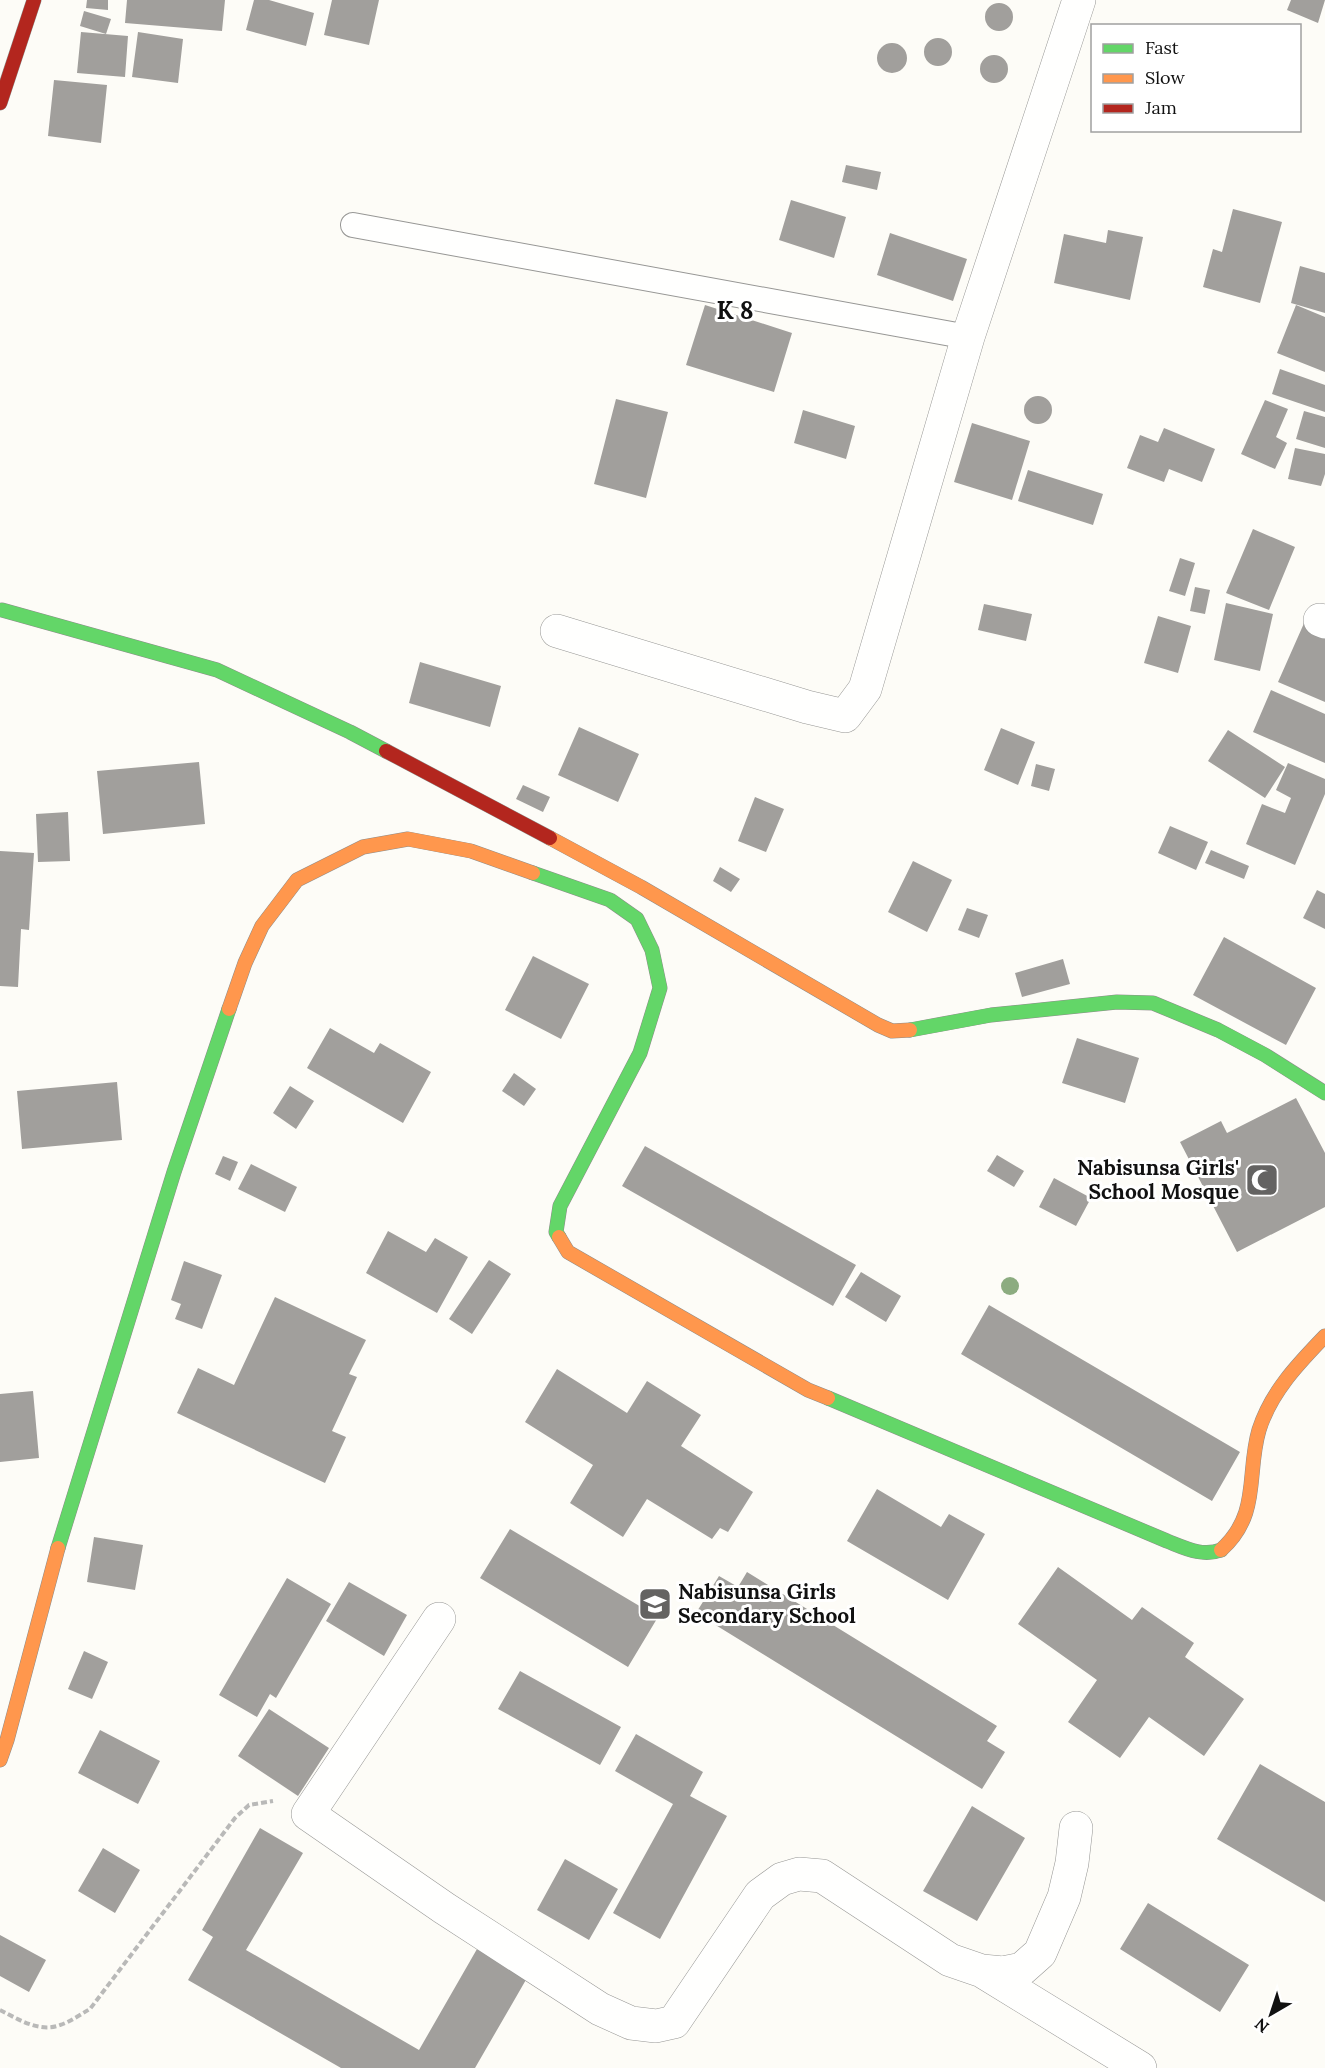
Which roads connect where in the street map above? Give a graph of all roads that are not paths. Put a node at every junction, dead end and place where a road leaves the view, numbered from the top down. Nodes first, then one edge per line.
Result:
1 (34, 0) edge
2 (1079, 0) edge
3 (0, 104) edge
4 (353, 225) dead end
5 (968, 337) junction
6 (2, 610) dead end
7 (557, 632) dead end
8 (1325, 1093) edge
9 (1325, 1336) edge
10 (439, 1619) dead end
11 (0, 1760) edge
12 (1076, 1828) dead end
13 (982, 1971) junction
14 (1140, 2068) edge

1 - 3 street
2 - 5 street
4 - 5 lane
5 - 7 street
6 - 8 street
9 - 11 street
10 - 13 street
12 - 13 street
13 - 14 street

